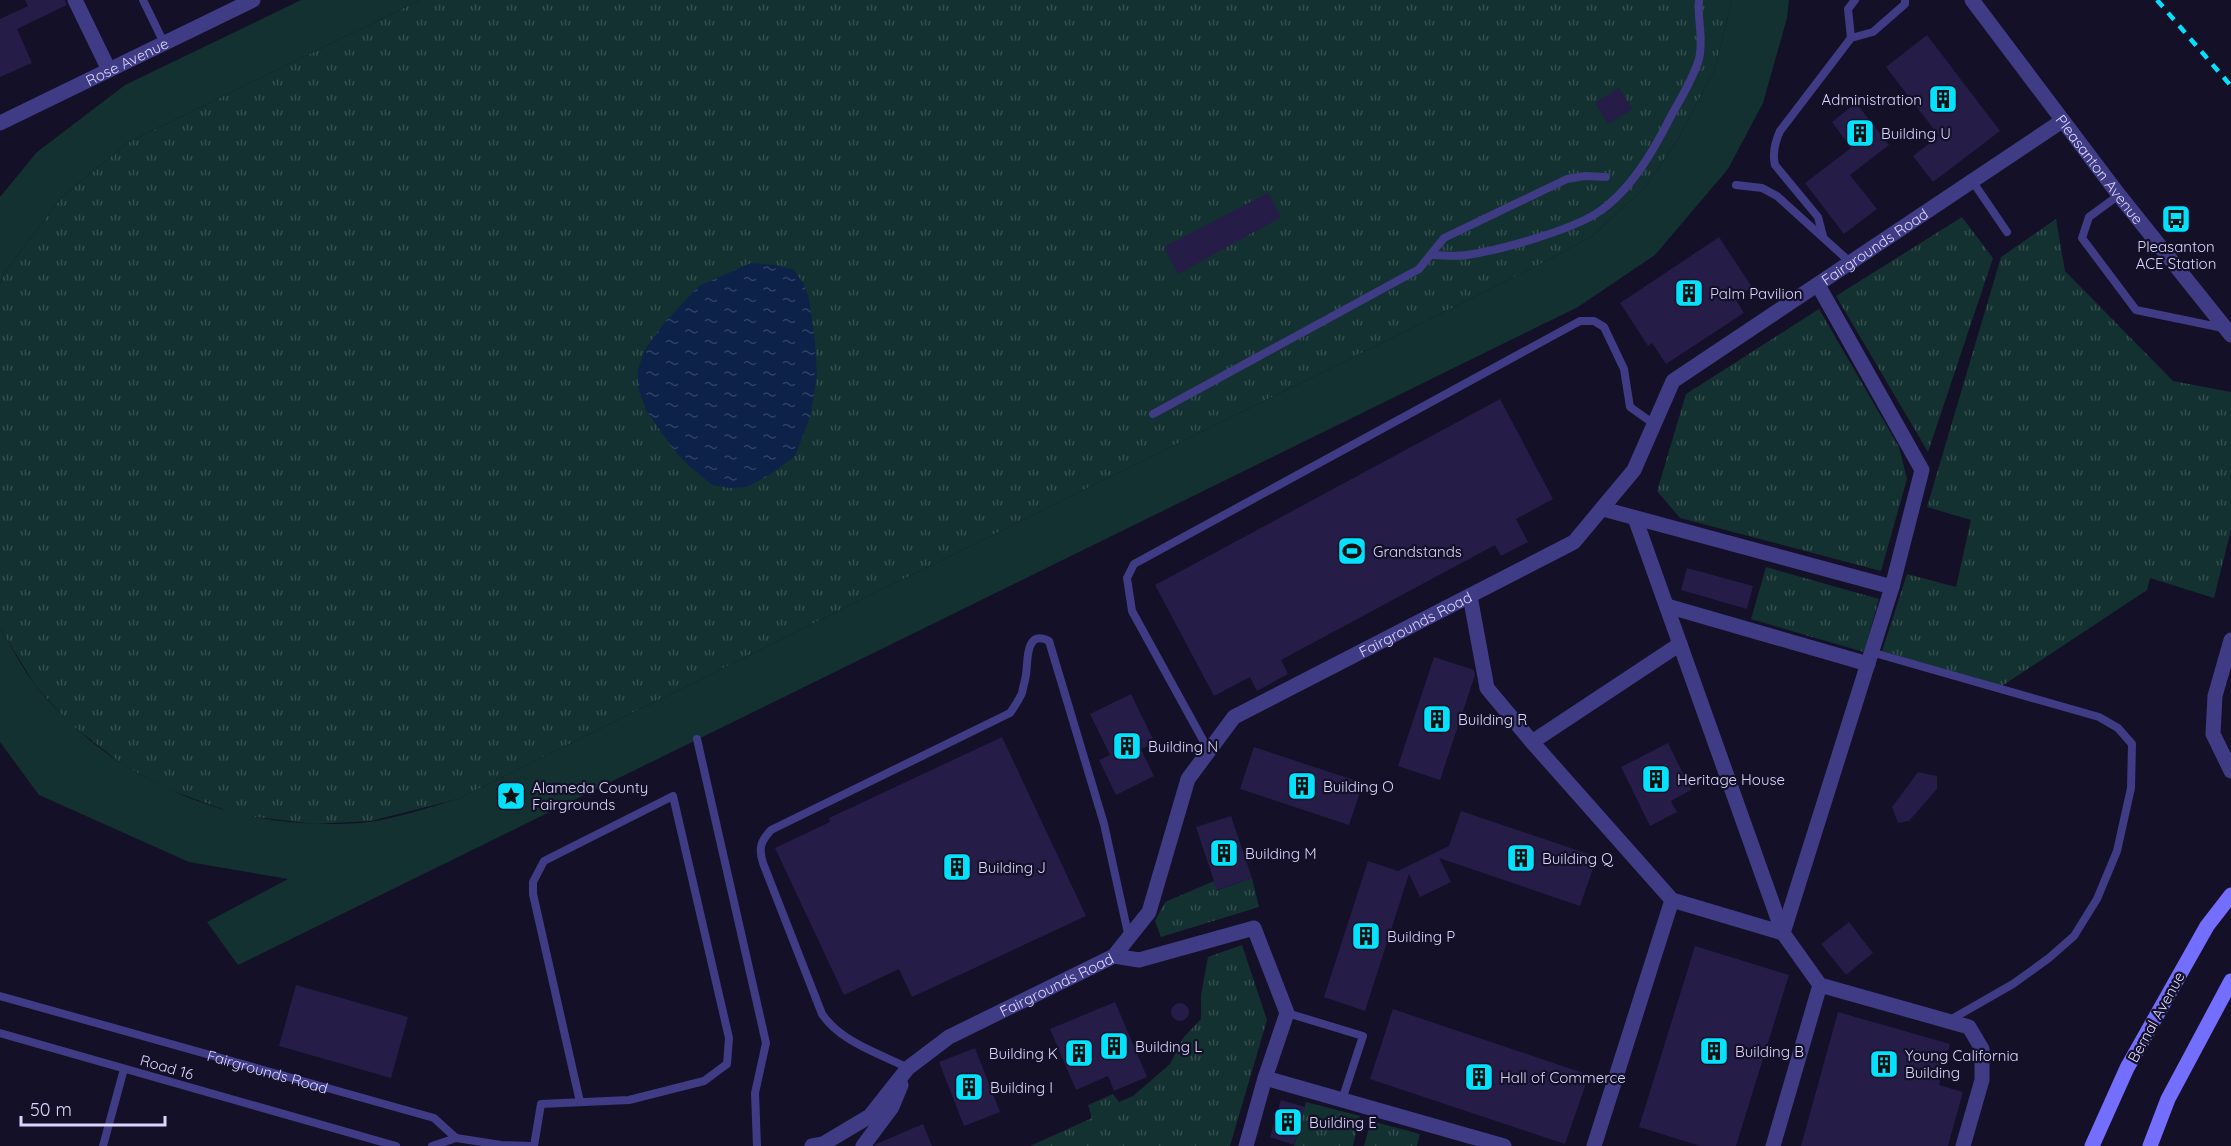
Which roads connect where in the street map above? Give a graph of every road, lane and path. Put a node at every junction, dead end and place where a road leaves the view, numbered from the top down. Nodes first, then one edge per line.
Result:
1 (75, 0) edge
2 (143, 0) edge
3 (251, 0) edge
4 (1700, 0) edge
5 (1855, 0) edge
6 (1905, 0) edge
7 (1972, 0) edge
8 (1851, 38) junction
9 (164, 44) junction
10 (109, 70) junction
11 (2062, 121) junction
12 (0, 123) edge
13 (1606, 177) dead end
14 (1973, 182) junction
15 (1736, 185) dead end
16 (2119, 195) junction
17 (2007, 232) dead end
18 (1823, 236) junction
19 (1431, 255) junction
20 (1850, 262) junction
21 (1818, 285) junction
22 (2228, 332) edge
23 (1153, 414) dead end
24 (1654, 424) junction
25 (1603, 509) junction
26 (1635, 518) junction
27 (1892, 587) junction
28 (1470, 596) junction
29 (1667, 606) junction
30 (2231, 640) edge
31 (1680, 644) junction
32 (1870, 658) junction
33 (697, 739) dead end
34 (1532, 742) junction
35 (1209, 751) junction
36 (2231, 771) edge
37 (2231, 895) edge
38 (1672, 900) junction
39 (1783, 933) junction
40 (1128, 938) junction
41 (1114, 956) junction
42 (2231, 981) edge
43 (1820, 985) junction
44 (0, 996) edge
45 (1287, 1013) junction
46 (1948, 1021) junction
47 (0, 1033) edge
48 (908, 1068) junction
49 (124, 1069) junction
50 (1265, 1078) junction
51 (1342, 1100) junction
52 (580, 1102) junction
53 (457, 1143) edge
54 (103, 1146) edge
55 (396, 1146) edge
56 (432, 1146) edge
57 (526, 1146) edge
58 (532, 1146) edge
59 (757, 1146) edge
60 (812, 1146) edge
61 (863, 1146) edge
62 (1246, 1146) edge
63 (1504, 1146) edge
64 (1594, 1146) edge
65 (1773, 1146) edge
66 (1963, 1146) edge
67 (2092, 1146) edge
68 (2150, 1146) edge

1 - 10 street
2 - 9 lane
3 - 9 street, Rose Avenue
4 - 19 lane
5 - 8 lane
6 - 8 lane
7 - 11 street, Pleasanton Avenue
8 - 18 lane
9 - 10 street, Rose Avenue
10 - 12 street, Rose Avenue
11 - 14 street, Fairgrounds Road
11 - 16 street, Pleasanton Avenue
13 - 19 lane
14 - 17 lane
14 - 20 street, Fairgrounds Road
15 - 18 lane
16 - 22 street, Pleasanton Avenue
16 - 22 lane
18 - 20 lane
19 - 23 lane
20 - 21 street, Fairgrounds Road
21 - 24 street, Fairgrounds Road
21 - 27 street
24 - 25 street, Fairgrounds Road
24 - 35 lane
25 - 26 street
25 - 28 street, Fairgrounds Road
26 - 27 street
26 - 29 street
27 - 32 street
28 - 34 street
28 - 35 street, Fairgrounds Road
29 - 31 street
29 - 32 street
30 - 36 street
31 - 34 street
31 - 39 street
32 - 39 street
32 - 46 lane
33 - 59 lane
34 - 38 street
35 - 40 street, Fairgrounds Road
37 - 67 main road, Bernal Avenue
38 - 39 street
38 - 64 street
39 - 43 street
40 - 41 street, Fairgrounds Road
40 - 48 lane
41 - 45 street
41 - 48 street, Fairgrounds Road
42 - 68 main road
43 - 46 street
43 - 65 street
44 - 53 lane, Fairgrounds Road
45 - 50 street
45 - 51 lane
46 - 66 street
47 - 49 lane, Road 16
48 - 60 street, Fairgrounds Road
48 - 61 street
49 - 54 lane
49 - 55 lane, Road 16
50 - 51 street
50 - 62 street
51 - 63 street
52 - 52 lane
52 - 58 lane
53 - 56 lane
53 - 57 lane
57 - 58 lane

